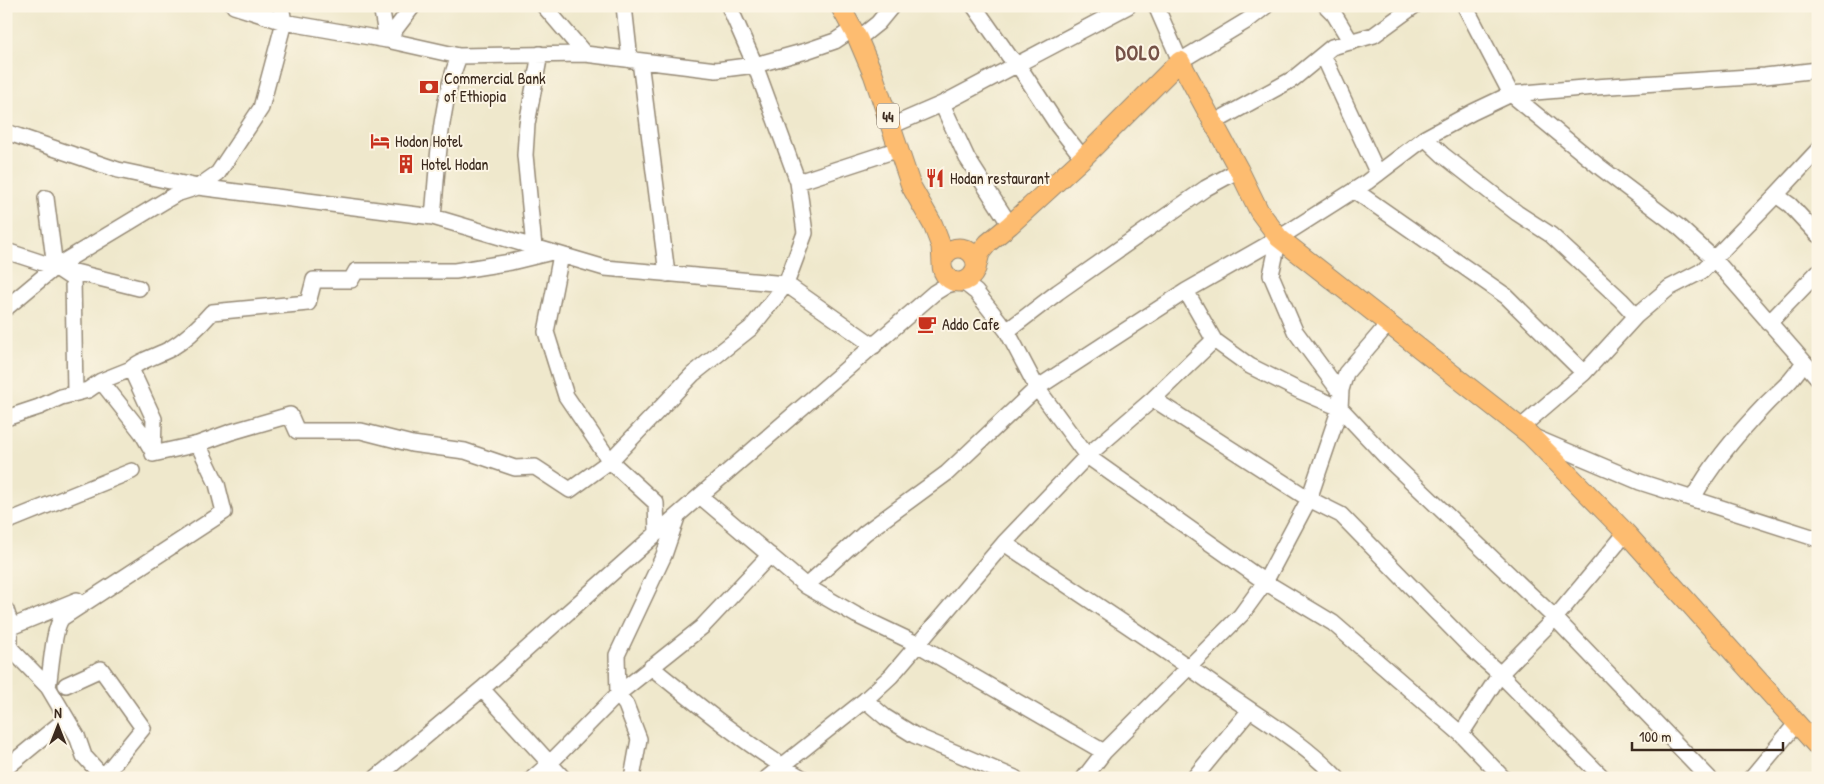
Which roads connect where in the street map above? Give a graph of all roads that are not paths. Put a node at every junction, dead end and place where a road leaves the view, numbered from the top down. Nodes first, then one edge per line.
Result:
1 (234, 6) edge
2 (281, 6) edge
3 (381, 6) edge
4 (413, 6) edge
5 (544, 6) edge
6 (624, 6) edge
7 (728, 6) edge
8 (840, 6) edge
9 (892, 6) edge
10 (974, 6) edge
11 (1128, 6) edge
12 (1156, 6) edge
13 (1266, 6) edge
14 (1326, 6) edge
15 (1414, 6) edge
16 (1465, 6) edge
17 (284, 22) junction
18 (856, 34) junction
19 (388, 40) junction
20 (1351, 42) junction
21 (540, 54) junction
22 (586, 54) junction
23 (459, 56) junction
24 (1322, 56) junction
25 (635, 61) junction
26 (1180, 61) junction
27 (755, 64) junction
28 (1018, 65) junction
29 (1818, 70) edge
30 (1511, 94) junction
31 (942, 104) junction
32 (1213, 123) junction
33 (891, 126) junction
34 (6, 132) edge
35 (1426, 138) junction
36 (899, 149) junction
37 (1818, 150) edge
38 (1083, 158) junction
39 (1240, 170) junction
40 (1378, 174) junction
41 (798, 182) junction
42 (198, 187) junction
43 (1354, 190) junction
44 (1776, 196) junction
45 (46, 198) dead end
46 (433, 217) junction
47 (933, 226) junction
48 (1010, 226) junction
49 (1818, 235) edge
50 (1279, 238) junction
51 (988, 243) junction
52 (534, 247) junction
53 (963, 248) junction
54 (6, 251) edge
55 (556, 254) junction
56 (1714, 258) junction
57 (942, 264) junction
58 (55, 267) junction
59 (976, 269) junction
60 (1818, 272) edge
61 (667, 274) junction
62 (958, 282) junction
63 (786, 284) junction
64 (139, 288) dead end
65 (1186, 291) junction
66 (976, 292) junction
67 (934, 293) junction
68 (6, 308) edge
69 (1636, 316) junction
70 (1769, 323) junction
71 (1388, 324) junction
72 (1007, 331) junction
73 (1214, 340) junction
74 (874, 346) junction
75 (1803, 363) junction
76 (131, 369) junction
77 (1584, 373) junction
78 (1818, 378) edge
79 (101, 381) junction
80 (1037, 388) junction
81 (1341, 390) junction
82 (75, 394) junction
83 (1153, 399) junction
84 (1340, 408) junction
85 (10, 417) edge
86 (1525, 432) junction
87 (198, 444) junction
88 (154, 454) junction
89 (1087, 456) junction
90 (610, 461) junction
91 (132, 471) dead end
92 (700, 496) junction
93 (1309, 498) junction
94 (1693, 498) junction
95 (678, 516) junction
96 (6, 522) edge
97 (657, 533) junction
98 (1626, 534) junction
99 (1818, 539) edge
100 (1004, 543) junction
101 (770, 555) junction
102 (1265, 582) junction
103 (806, 586) junction
104 (107, 588) junction
105 (6, 610) edge
106 (1555, 618) junction
107 (8, 635) edge
108 (918, 644) junction
109 (651, 667) junction
110 (1190, 668) junction
111 (1500, 674) junction
112 (66, 685) dead end
113 (48, 686) junction
114 (482, 689) junction
115 (618, 694) junction
116 (865, 700) junction
117 (1250, 710) junction
118 (61, 723) dead end
119 (1796, 724) junction
120 (1461, 734) junction
121 (1818, 747) edge
122 (1104, 752) junction
123 (549, 764) junction
124 (782, 766) junction
125 (6, 768) edge
126 (104, 777) edge
127 (376, 778) edge
128 (533, 778) edge
129 (563, 778) edge
130 (632, 778) edge
131 (767, 778) edge
132 (802, 778) edge
133 (1015, 778) edge
134 (1084, 778) edge
135 (1194, 778) edge
136 (1337, 778) edge
137 (1503, 778) edge
138 (1603, 778) edge
139 (1709, 778) edge
140 (1751, 778) edge

1 - 17 street
2 - 17 street
3 - 19 street
4 - 19 street
5 - 22 street
6 - 25 street
7 - 27 street
8 - 18 main road, 44
9 - 18 street
10 - 28 street
11 - 28 street
12 - 26 street
13 - 26 street
14 - 20 street
15 - 20 street
16 - 30 street
17 - 19 street
17 - 42 street
18 - 27 street
18 - 33 main road, 44
19 - 23 street
20 - 24 street
21 - 22 street
21 - 23 street
21 - 52 street
22 - 25 street
23 - 46 street
24 - 32 street
24 - 40 street
25 - 27 street
25 - 61 street
26 - 32 main road
26 - 38 main road
27 - 41 street
28 - 31 street
28 - 38 street
29 - 30 street
30 - 35 street
30 - 56 street
31 - 33 street
31 - 48 street
32 - 39 main road
33 - 36 main road, 44
34 - 42 street
35 - 40 street
35 - 69 street
36 - 41 street
36 - 47 main road, 44
37 - 44 street
38 - 48 main road
39 - 50 main road
39 - 72 street
40 - 43 street
41 - 63 street
42 - 46 street
42 - 58 street
43 - 50 street
43 - 77 street
44 - 49 street
44 - 56 street
45 - 58 street
46 - 52 street
47 - 53 main road
47 - 57 main road
48 - 51 main road
50 - 65 street
50 - 71 main road
50 - 81 street
51 - 53 main road
51 - 59 main road
52 - 55 street
53 - 57 main road
53 - 59 main road
54 - 58 street
55 - 61 street
55 - 76 street
55 - 90 street
56 - 69 street
56 - 70 street
57 - 62 main road
57 - 67 street
58 - 64 street
58 - 68 street
58 - 82 street
59 - 62 main road
59 - 66 street
60 - 70 street
61 - 63 street
62 - 66 street
62 - 67 street
63 - 74 street
63 - 90 street
65 - 73 street
65 - 80 street
66 - 72 street
67 - 74 street
69 - 77 street
70 - 75 street
71 - 81 street
71 - 86 main road
72 - 80 street
73 - 83 street
73 - 84 street
74 - 92 street
75 - 78 street
75 - 94 street
76 - 79 street
76 - 88 street
77 - 86 street
79 - 82 street
79 - 88 street
80 - 89 street
80 - 103 street
81 - 84 street
82 - 85 street
83 - 89 street
83 - 93 street
84 - 93 street
84 - 106 street
86 - 94 street
86 - 98 main road
87 - 88 street
87 - 90 street
87 - 104 street
89 - 100 street
89 - 102 street
90 - 97 street
91 - 96 street
92 - 95 street
92 - 101 street
93 - 102 street
93 - 111 street
94 - 99 street
95 - 97 street
95 - 115 street
97 - 114 street
98 - 106 street
98 - 119 main road
100 - 108 street
100 - 110 street
101 - 103 street
101 - 109 street
102 - 110 street
102 - 120 street
103 - 108 street
104 - 107 street
104 - 113 street
105 - 107 street
106 - 111 street
106 - 139 street
107 - 113 street
108 - 116 street
108 - 122 street
109 - 115 street
109 - 124 street
110 - 117 street
110 - 122 street
111 - 120 street
111 - 138 street
112 - 126 street
113 - 126 street
114 - 123 street
114 - 127 street
115 - 123 street
115 - 130 street
116 - 124 street
116 - 133 street
117 - 135 street
117 - 136 street
118 - 125 street
119 - 121 main road
119 - 140 street
120 - 137 street
122 - 134 street
123 - 128 street
123 - 129 street
124 - 131 street
124 - 132 street

